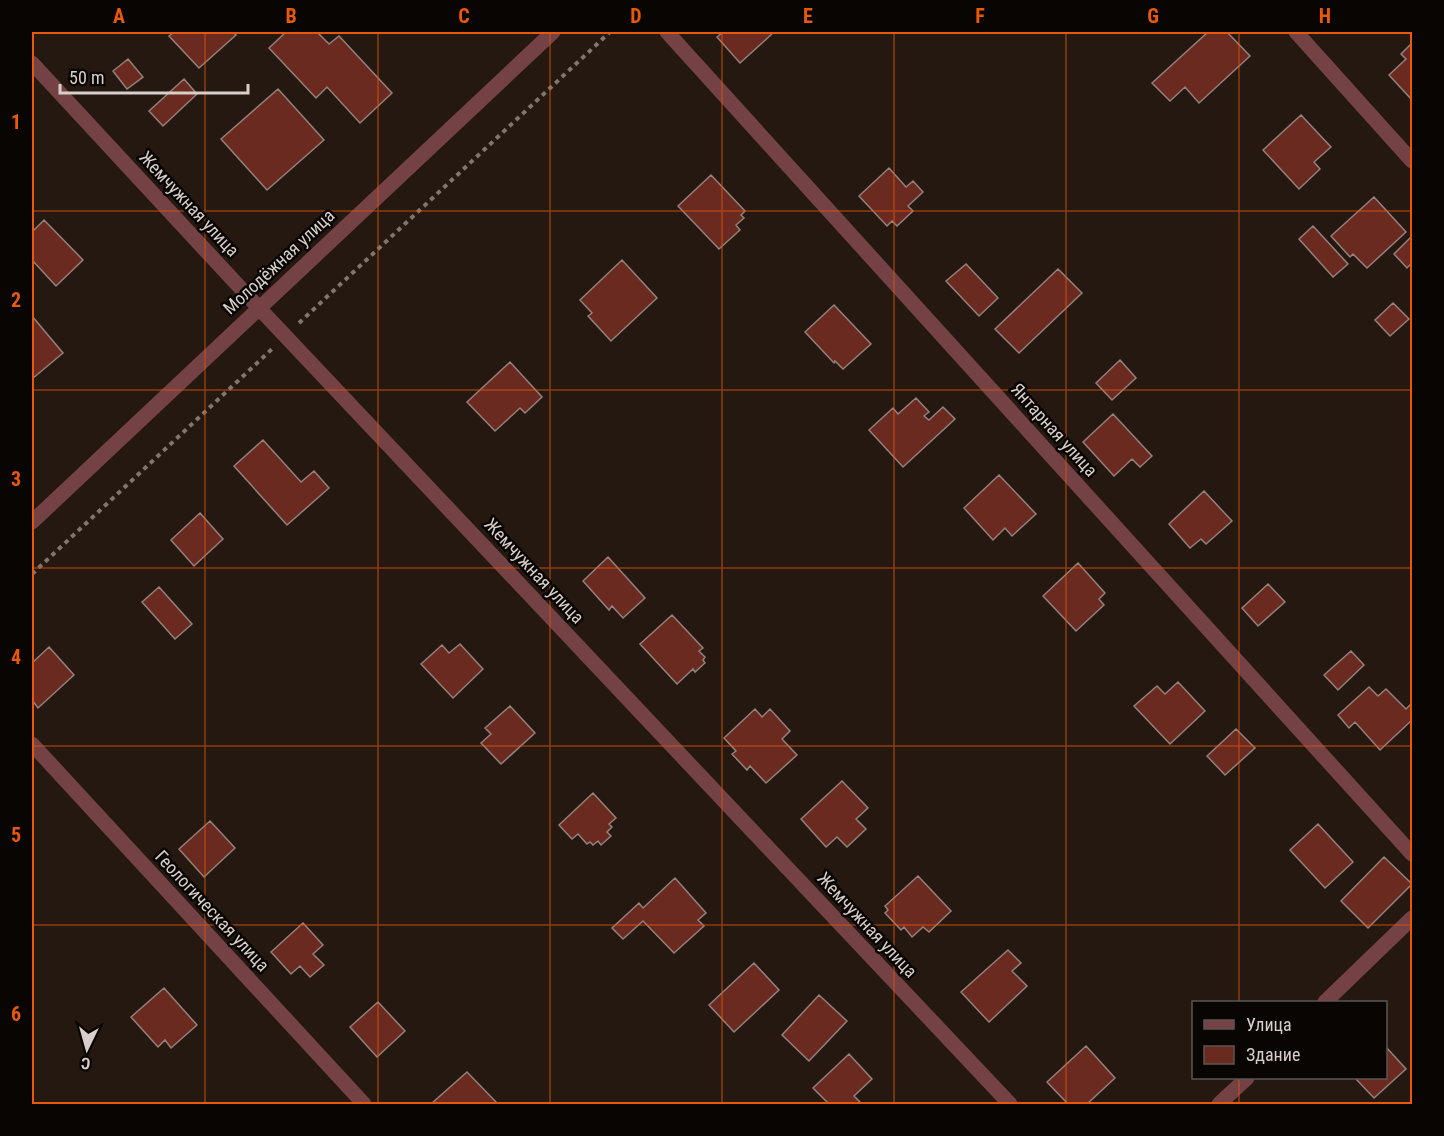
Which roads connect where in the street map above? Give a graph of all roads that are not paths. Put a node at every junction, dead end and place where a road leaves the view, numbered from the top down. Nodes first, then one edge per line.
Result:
1 (553, 32) edge
2 (667, 32) edge
3 (1296, 32) edge
4 (32, 63) edge
5 (1413, 161) edge
6 (259, 308) junction
7 (32, 522) edge
8 (32, 744) edge
9 (1413, 855) edge
10 (1413, 918) edge
11 (1325, 1001) edge
12 (1245, 1079) edge
13 (364, 1104) edge
14 (1010, 1104) edge
15 (1219, 1104) edge

1 - 6 street, Молодёжная улица
2 - 9 street, Янтарная улица
3 - 5 street
4 - 6 street, Жемчужная улица
6 - 7 street, Молодёжная улица
6 - 14 street, Жемчужная улица
8 - 13 street, Геологическая улица
10 - 11 street
12 - 15 street

